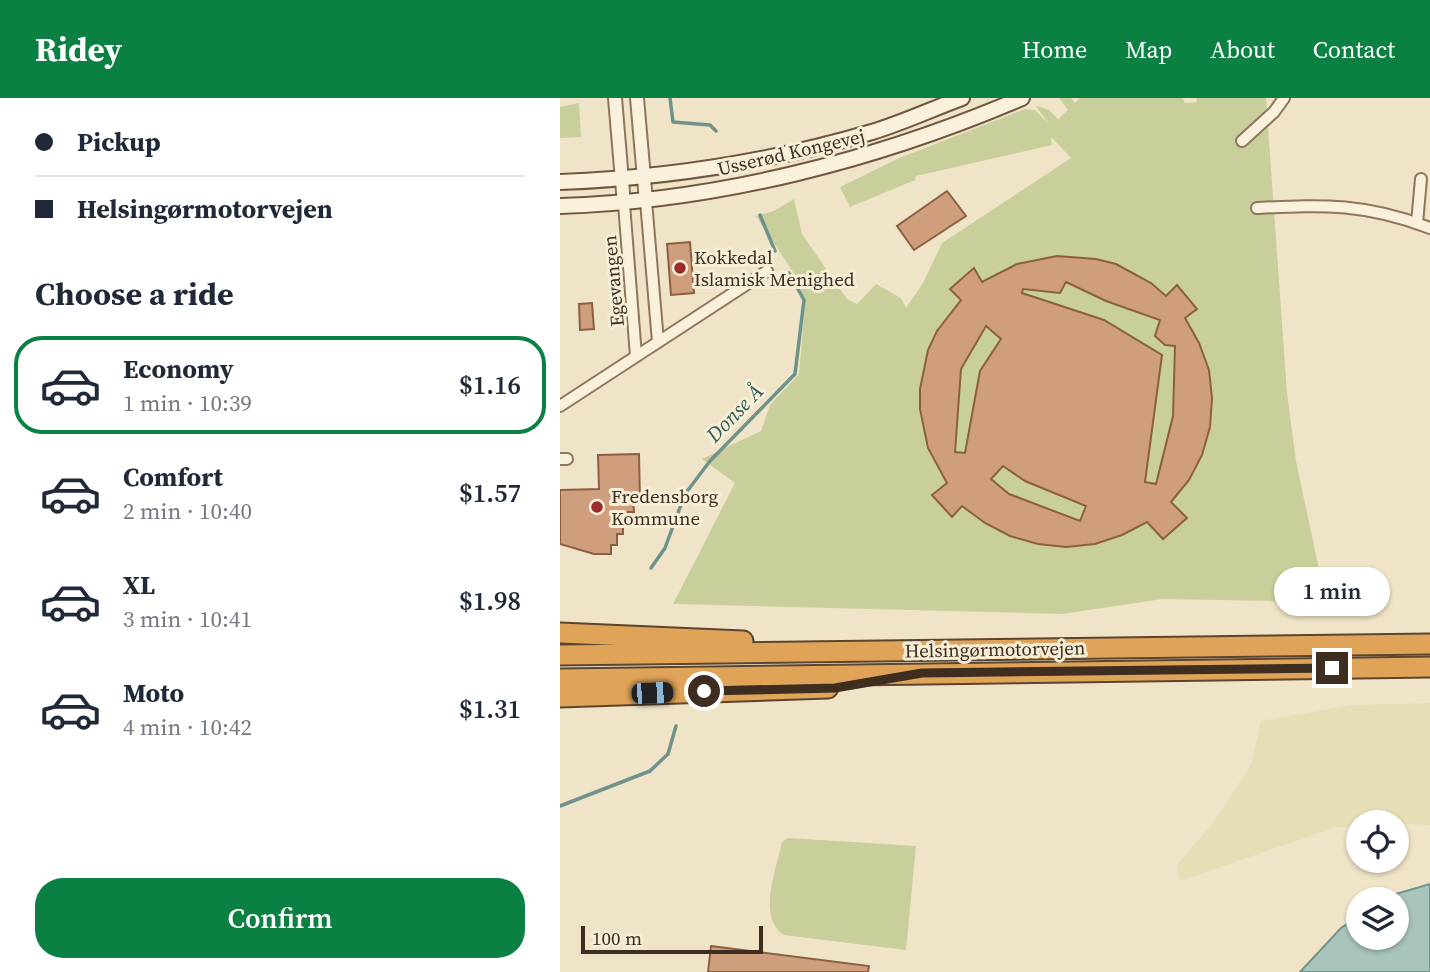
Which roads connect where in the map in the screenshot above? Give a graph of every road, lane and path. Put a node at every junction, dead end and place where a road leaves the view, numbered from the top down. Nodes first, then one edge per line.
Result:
1 (615, 98) edge
2 (637, 98) edge
3 (962, 98) edge
4 (1022, 98) edge
5 (1284, 98) edge
6 (1242, 141) dead end
7 (644, 177) junction
8 (622, 179) junction
9 (1420, 179) dead end
10 (560, 182) edge
11 (646, 201) junction
12 (624, 204) junction
13 (560, 206) edge
14 (1257, 208) dead end
15 (1417, 223) junction
16 (1430, 228) edge
17 (767, 271) dead end
18 (658, 342) junction
19 (636, 356) junction
20 (560, 406) edge
21 (560, 633) edge
22 (1430, 644) edge
23 (842, 651) junction
24 (560, 655) edge
25 (1430, 667) edge
26 (922, 673) junction
27 (560, 679) edge
28 (560, 696) edge

1 - 8 street
2 - 7 street
3 - 7 main road, Usserød Kongevej
4 - 11 main road, Usserød Kongevej
5 - 6 street
7 - 8 main road, Usserød Kongevej
7 - 11 street
8 - 10 main road, Usserød Kongevej
8 - 12 street
9 - 15 street
11 - 12 main road, Usserød Kongevej
11 - 18 street, Egevangen
12 - 13 main road, Usserød Kongevej
12 - 19 street, Egevangen
14 - 15 street
15 - 16 street
17 - 18 street
18 - 19 street
19 - 20 street
21 - 23 highway
22 - 23 highway, Helsingørmotorvejen
23 - 24 highway, Helsingørmotorvejen
25 - 26 highway, Helsingørmotorvejen
26 - 27 highway, Helsingørmotorvejen
26 - 28 highway

